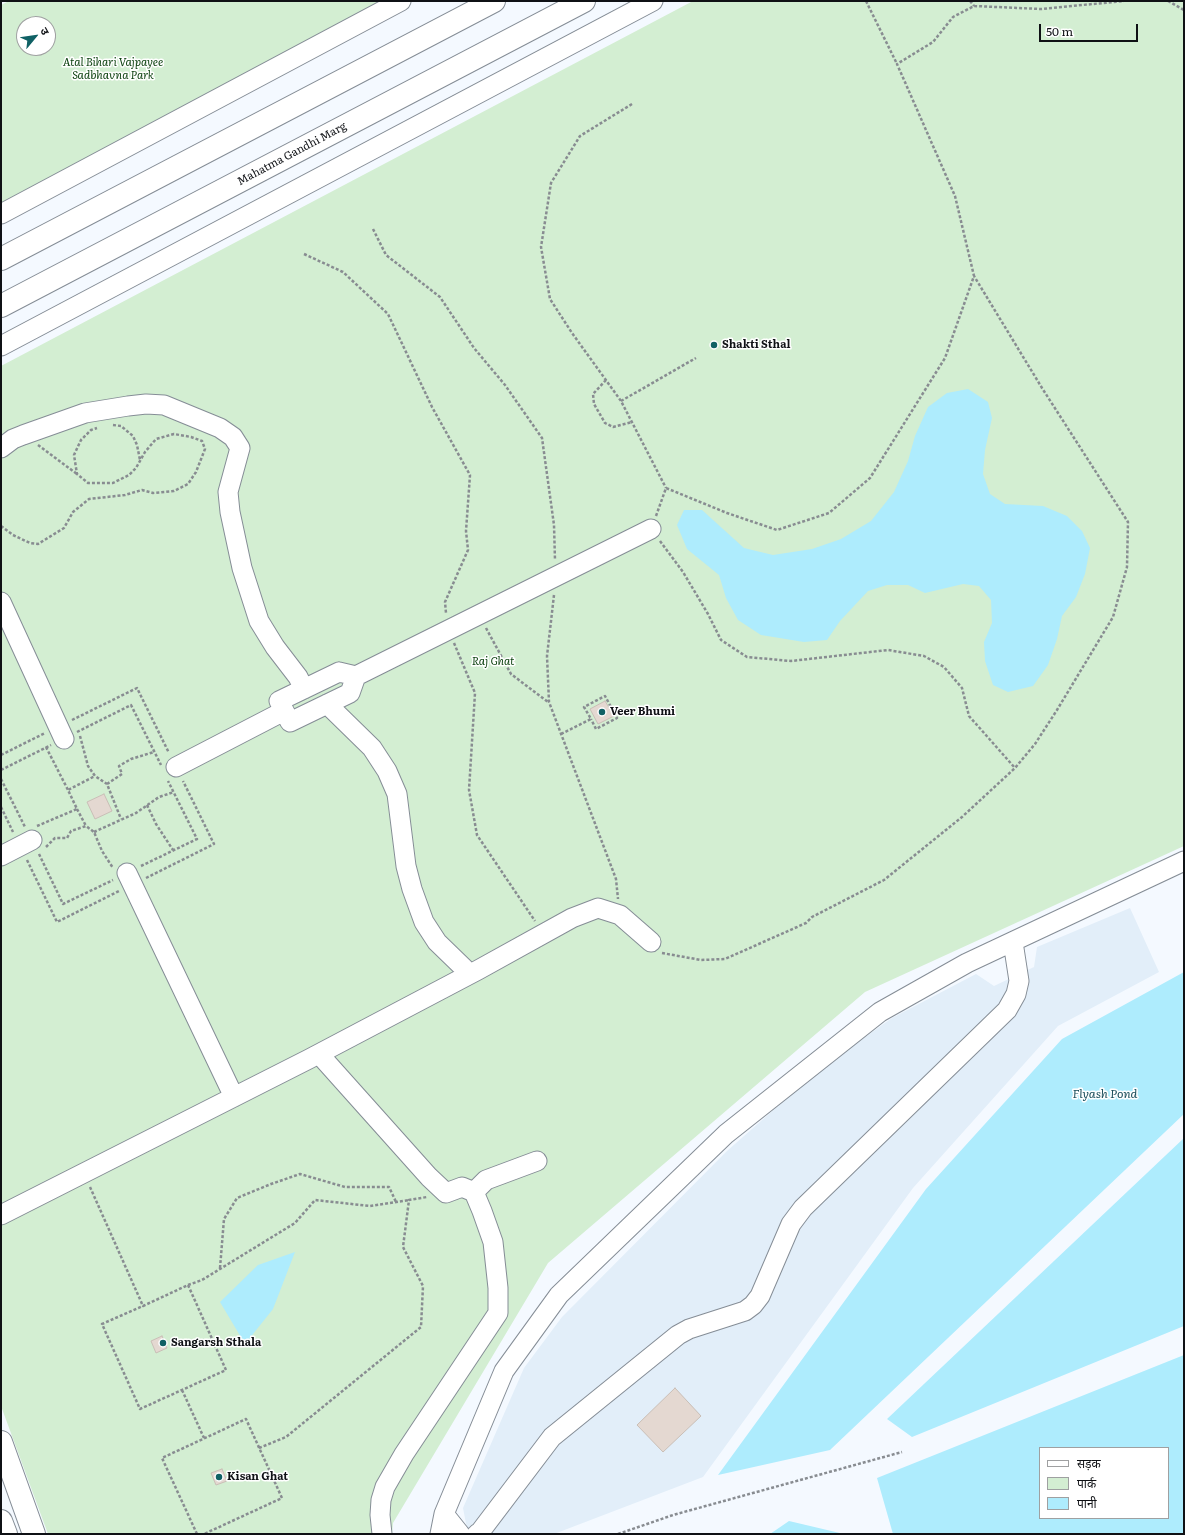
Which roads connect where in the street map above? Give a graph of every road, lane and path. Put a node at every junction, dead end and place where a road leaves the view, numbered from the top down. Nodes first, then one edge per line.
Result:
1 (401, 1) edge
2 (494, 1) edge
3 (584, 1) edge
4 (653, 1) edge
5 (866, 1) edge
6 (970, 1) edge
7 (1124, 1) edge
8 (1168, 1) edge
9 (974, 6) junction
10 (1184, 10) edge
11 (897, 64) junction
12 (632, 104) dead end
13 (1, 214) edge
14 (373, 229) dead end
15 (304, 254) dead end
16 (1, 259) edge
17 (974, 276) junction
18 (1, 306) edge
19 (1, 346) edge
20 (696, 358) dead end
21 (606, 380) junction
22 (621, 401) junction
23 (632, 422) junction
24 (110, 425) dead end
25 (101, 427) dead end
26 (23, 435) junction
27 (1, 448) edge
28 (140, 460) junction
29 (77, 474) junction
30 (666, 488) junction
31 (1, 526) edge
32 (651, 529) junction
33 (556, 577) junction
34 (1, 602) edge
35 (479, 615) junction
36 (449, 630) junction
37 (356, 676) junction
38 (304, 689) junction
39 (549, 702) junction
40 (327, 704) junction
41 (284, 712) junction
42 (591, 719) junction
43 (60, 734) junction
44 (561, 734) junction
45 (154, 752) junction
46 (1, 755) edge
47 (1015, 768) junction
48 (1, 770) edge
49 (168, 771) junction
50 (95, 776) junction
51 (1, 779) edge
52 (107, 784) junction
53 (68, 790) junction
54 (174, 792) junction
55 (147, 805) junction
56 (1, 808) edge
57 (78, 809) junction
58 (121, 819) junction
59 (86, 826) junction
60 (94, 832) junction
61 (26, 839) junction
62 (173, 850) junction
63 (1, 856) edge
64 (1184, 861) edge
65 (128, 880) junction
66 (620, 915) junction
67 (543, 933) junction
68 (651, 942) joint
69 (1013, 942) junction
70 (470, 974) junction
71 (319, 1054) junction
72 (234, 1097) junction
73 (537, 1162) dead end
74 (84, 1174) junction
75 (446, 1192) junction
76 (474, 1192) junction
77 (409, 1200) junction
78 (396, 1202) junction
79 (1, 1215) edge
80 (220, 1269) junction
81 (188, 1286) junction
82 (143, 1306) junction
83 (182, 1390) junction
84 (204, 1438) junction
85 (1, 1442) edge
86 (259, 1448) junction
87 (902, 1452) dead end
88 (444, 1514) junction
89 (1, 1521) edge
90 (6, 1534) edge
91 (34, 1534) edge
92 (197, 1534) edge
93 (204, 1534) edge
94 (382, 1534) edge
95 (440, 1534) edge
96 (460, 1534) edge
97 (477, 1534) edge
98 (618, 1534) edge

1 - 13 street
2 - 16 main road
3 - 18 main road, Mahatma Gandhi Marg
4 - 19 street
5 - 11 path
6 - 9 path
7 - 9 path
8 - 10 path
9 - 11 path
11 - 17 path
12 - 21 path
14 - 33 path
15 - 36 path
17 - 30 path
17 - 47 path
20 - 22 path
21 - 22 path
21 - 23 path
22 - 23 path
23 - 30 path
24 - 28 path
25 - 29 path
26 - 27 street
26 - 29 path
26 - 38 street
28 - 29 path
28 - 31 path
30 - 32 path
32 - 33 street
32 - 47 path
33 - 35 street
33 - 39 path
34 - 43 street
35 - 36 street
35 - 39 path
36 - 37 street
36 - 67 path
37 - 38 street
37 - 40 street
38 - 41 street
39 - 44 path
40 - 41 street
40 - 70 street
41 - 49 street
42 - 42 path
42 - 44 path
43 - 45 path
43 - 46 path
43 - 48 path
43 - 49 path
43 - 50 path
43 - 53 path
44 - 66 path
45 - 49 path
45 - 52 path
47 - 68 path
49 - 54 path
49 - 65 path
50 - 52 path
50 - 53 path
51 - 61 path
52 - 58 path
53 - 57 path
54 - 55 path
54 - 62 path
55 - 58 path
55 - 62 path
56 - 61 path
57 - 59 path
57 - 61 path
58 - 60 path
59 - 60 path
59 - 65 path
60 - 65 path
61 - 63 street
61 - 65 path
62 - 65 path
64 - 69 street
65 - 72 street
66 - 67 street
66 - 68 street
67 - 70 street
69 - 88 street
69 - 97 street
70 - 71 street
71 - 72 street
71 - 75 street
72 - 74 street
73 - 76 street
74 - 79 street
74 - 82 path
75 - 76 street
75 - 77 path
76 - 94 street
77 - 78 path
77 - 86 path
78 - 80 path
78 - 80 path
80 - 81 path
81 - 82 path
81 - 83 path
82 - 83 path
83 - 84 path
84 - 86 path
84 - 92 path
85 - 91 main road
86 - 93 path
87 - 98 path
88 - 95 street
88 - 96 street
89 - 90 main road

